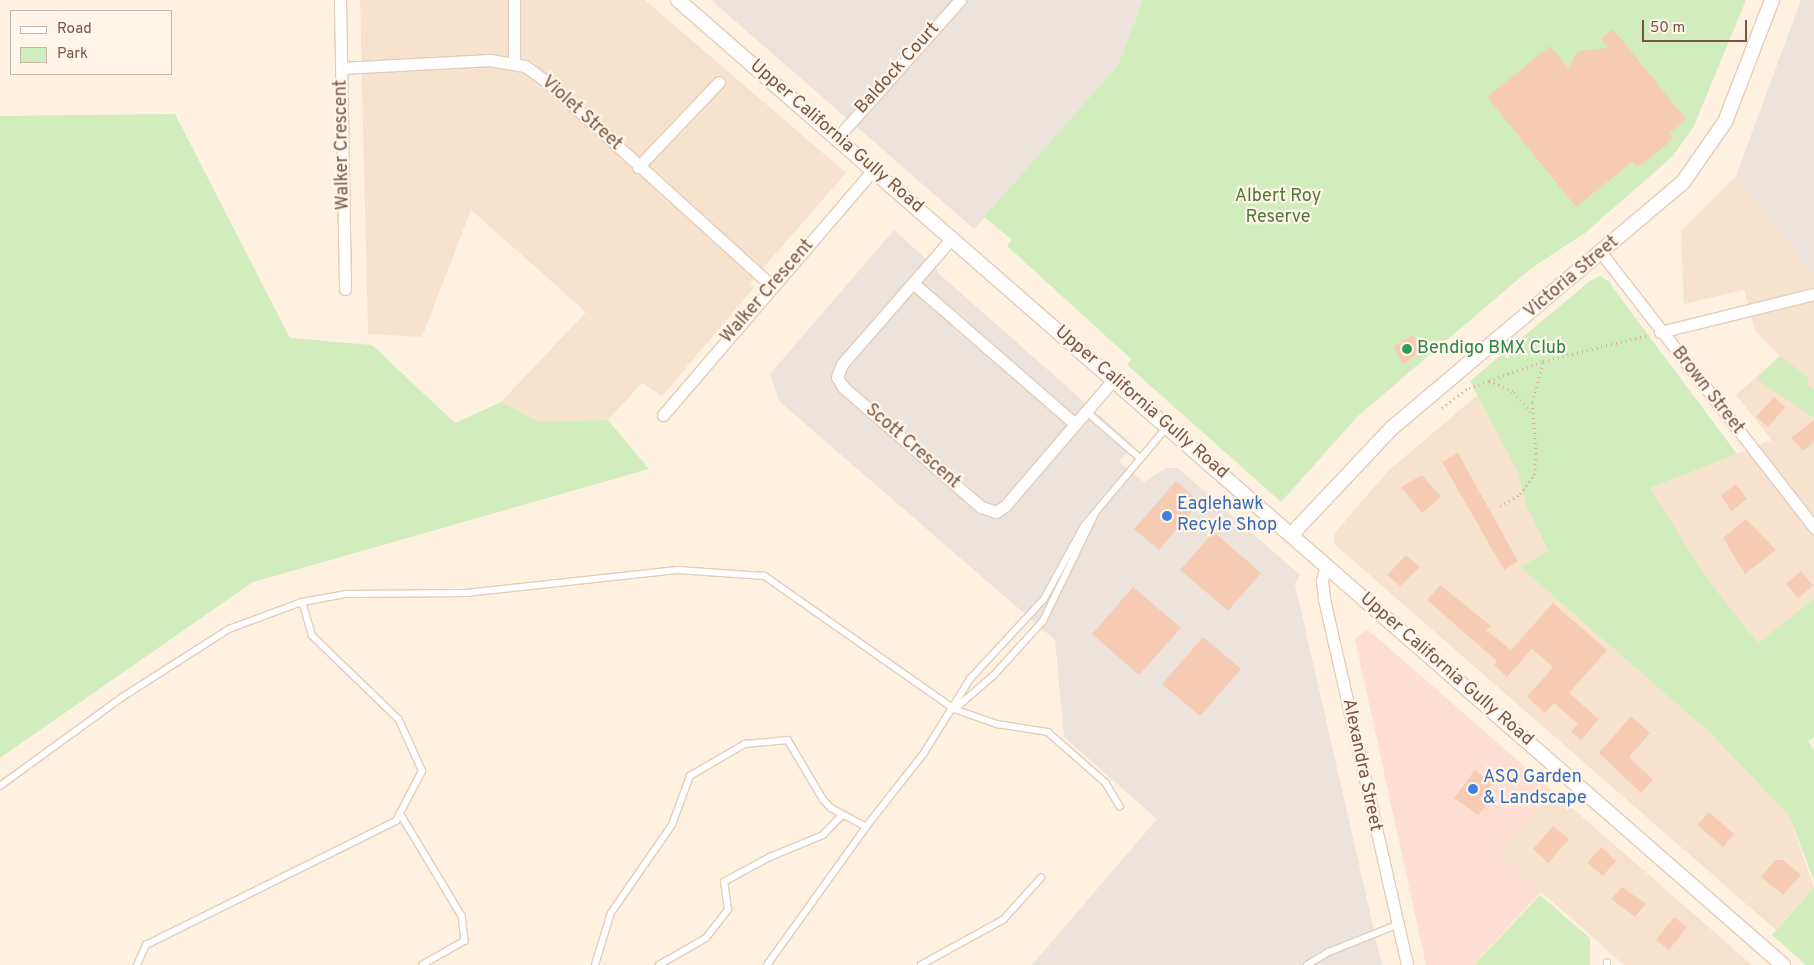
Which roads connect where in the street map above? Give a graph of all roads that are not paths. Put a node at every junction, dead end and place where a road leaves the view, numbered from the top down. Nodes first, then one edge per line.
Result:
1 (340, 0) edge
2 (514, 0) edge
3 (678, 0) edge
4 (960, 0) edge
5 (1772, 0) edge
6 (514, 62) junction
7 (341, 68) junction
8 (718, 82) dead end
9 (836, 138) junction
10 (638, 167) junction
11 (873, 170) junction
12 (952, 238) junction
13 (1602, 254) junction
14 (912, 283) junction
15 (773, 287) junction
16 (345, 289) dead end
17 (1814, 294) edge
18 (1660, 332) junction
19 (1114, 379) junction
20 (1086, 412) junction
21 (662, 415) dead end
22 (1075, 424) junction
23 (1168, 426) junction
24 (1140, 458) junction
25 (1096, 511) junction
26 (1814, 527) edge
27 (1291, 535) junction
28 (1326, 565) junction
29 (302, 602) junction
30 (954, 709) junction
31 (0, 786) edge
32 (1120, 806) dead end
33 (400, 813) junction
34 (842, 815) junction
35 (866, 826) junction
36 (1041, 878) dead end
37 (1397, 925) junction
38 (137, 965) edge
39 (423, 965) edge
40 (595, 965) edge
41 (660, 965) edge
42 (767, 965) edge
43 (921, 965) edge
44 (1307, 965) edge
45 (1407, 965) edge
46 (1783, 965) edge

1 - 7 street, Walker Crescent
2 - 6 street
3 - 9 street, Upper California Gully Road
4 - 9 street, Baldock Court
5 - 13 street, Victoria Street
6 - 7 street, Violet Street
6 - 10 street, Violet Street
7 - 16 street, Walker Crescent
8 - 10 street
9 - 11 street, Upper California Gully Road
10 - 15 street, Violet Street
11 - 12 street, Upper California Gully Road
11 - 15 street, Walker Crescent
12 - 14 street, Scott Crescent
12 - 19 street, Upper California Gully Road
13 - 18 street, Brown Street
13 - 27 street, Victoria Street
14 - 22 street
14 - 22 street, Scott Crescent
15 - 21 street, Walker Crescent
17 - 18 street
18 - 26 street, Brown Street
19 - 20 street, Scott Crescent
19 - 23 street, Upper California Gully Road
20 - 22 street, Scott Crescent
20 - 24 lane
23 - 24 lane
23 - 27 street, Upper California Gully Road
24 - 25 lane
25 - 30 lane
25 - 30 lane
27 - 28 street, Upper California Gully Road
28 - 37 street, Alexandra Street
28 - 46 street, Upper California Gully Road
29 - 30 lane
29 - 31 lane
29 - 33 lane
30 - 32 lane
30 - 35 lane
33 - 38 lane
33 - 39 lane
34 - 35 lane
34 - 40 lane
34 - 41 lane
35 - 42 lane
36 - 43 lane
37 - 44 lane
37 - 45 street, Alexandra Street

